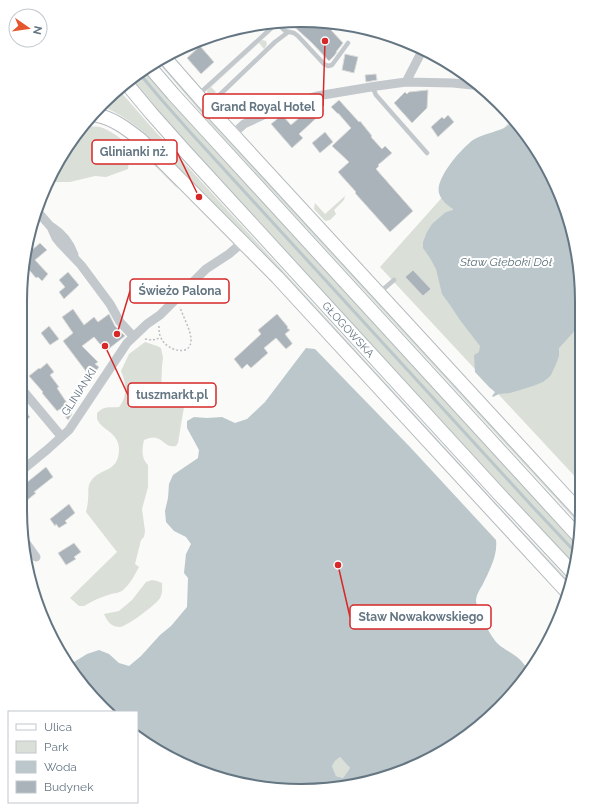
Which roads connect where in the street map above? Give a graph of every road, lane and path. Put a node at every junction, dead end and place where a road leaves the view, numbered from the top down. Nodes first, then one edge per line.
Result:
1 (281, 28) edge
2 (269, 29) edge
3 (287, 32) junction
4 (348, 43) dead end
5 (420, 54) edge
6 (168, 62) edge
7 (153, 71) edge
8 (406, 82) junction
9 (469, 85) edge
10 (372, 86) junction
11 (130, 87) edge
12 (198, 95) junction
13 (208, 106) junction
14 (99, 116) edge
15 (233, 134) junction
16 (427, 153) dead end
17 (41, 216) edge
18 (243, 242) junction
19 (394, 280) dead end
20 (379, 293) junction
21 (178, 298) junction
22 (160, 316) junction
23 (133, 336) junction
24 (160, 337) junction
25 (27, 396) edge
26 (61, 436) junction
27 (27, 466) edge
28 (575, 506) edge
29 (574, 531) edge
30 (29, 547) edge
31 (36, 557) dead end
32 (569, 568) edge
33 (563, 589) edge

1 - 3 lane
2 - 12 lane
3 - 4 lane
3 - 13 lane
5 - 8 street
6 - 12 main road
7 - 29 main road
8 - 9 street
8 - 10 street
10 - 15 street
10 - 16 lane
11 - 32 main road, GŁOGOWSKA
12 - 13 main road
13 - 15 main road
14 - 18 main road, GŁOGOWSKA
15 - 20 main road
17 - 23 street
18 - 21 street, GLINIANKI
18 - 33 main road, GŁOGOWSKA
19 - 20 lane
20 - 28 main road
21 - 22 street, GLINIANKI
21 - 24 path
22 - 23 street, GLINIANKI
22 - 24 path
23 - 24 path
23 - 26 street, GLINIANKI
25 - 26 street
26 - 27 street, GLINIANKI
30 - 31 street

